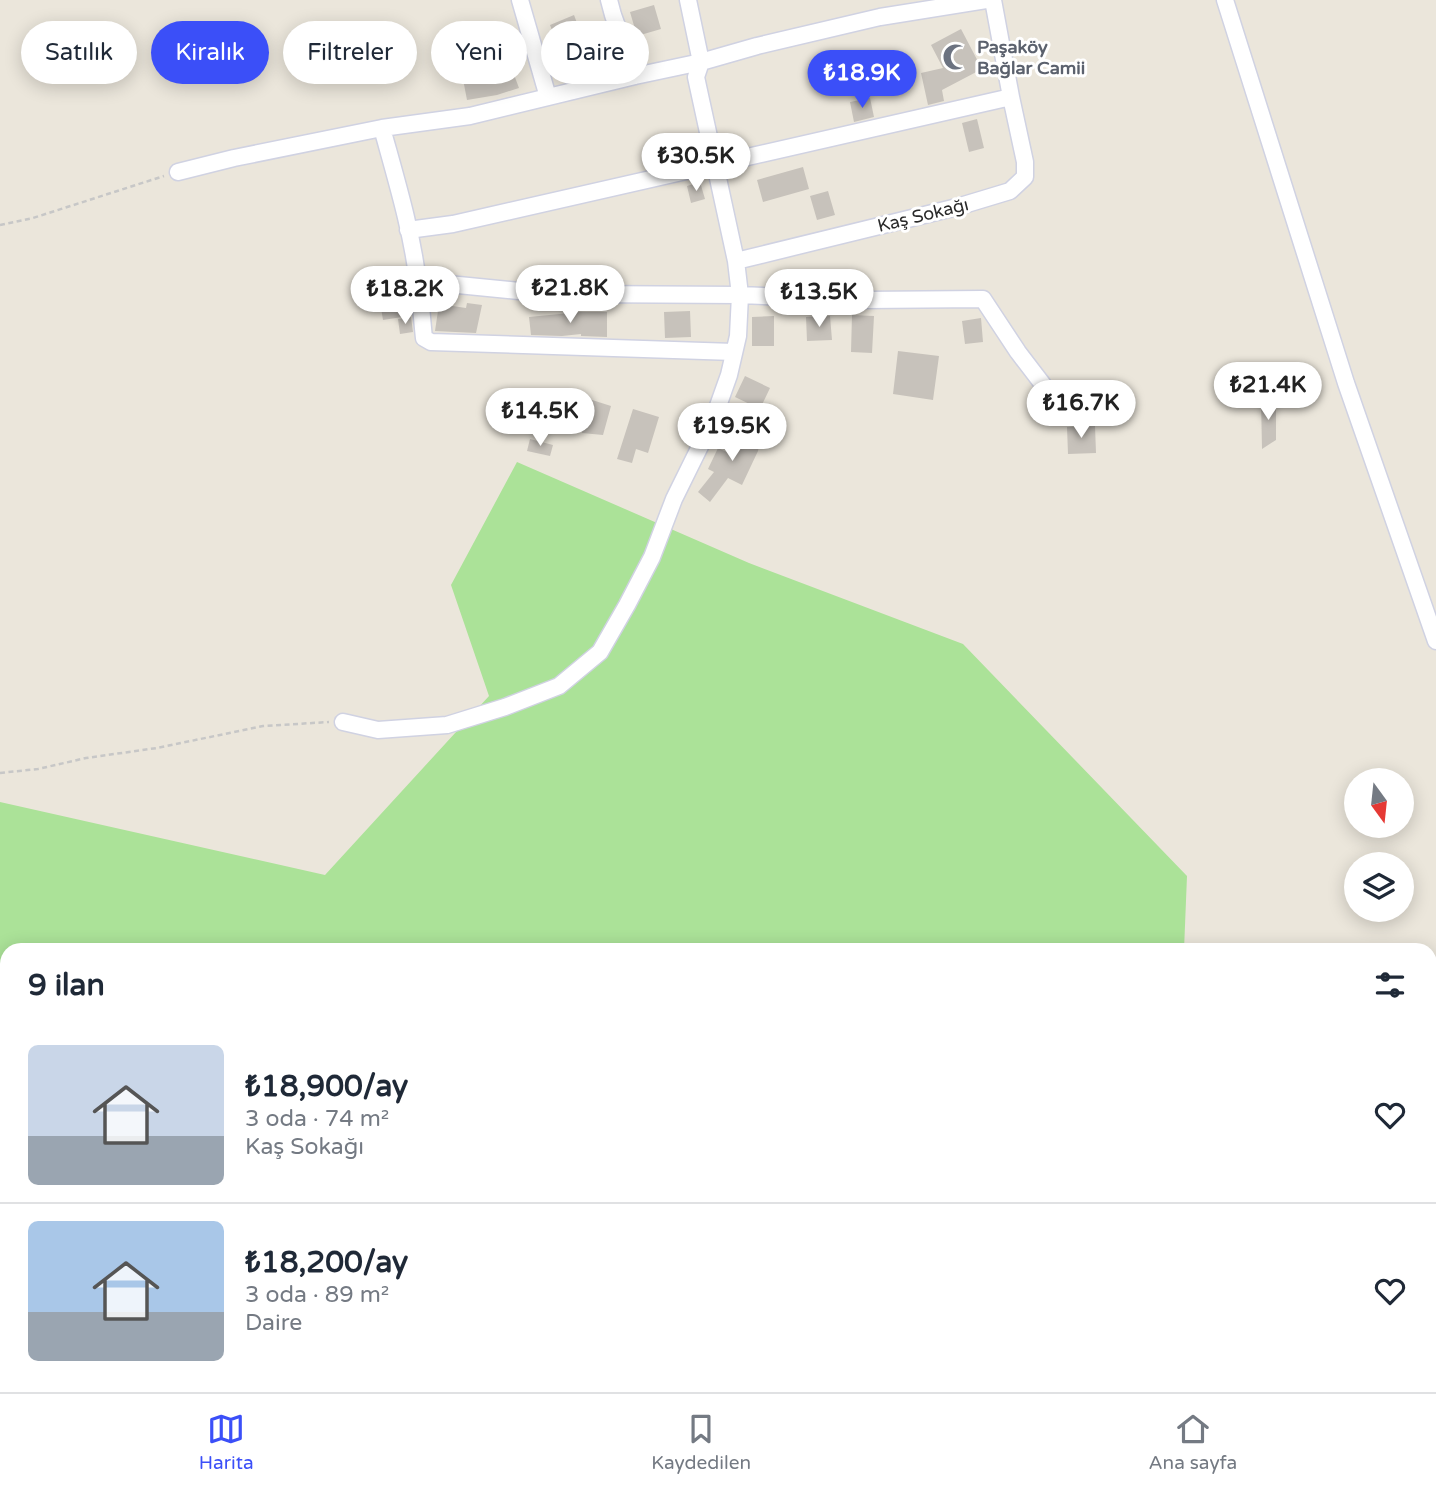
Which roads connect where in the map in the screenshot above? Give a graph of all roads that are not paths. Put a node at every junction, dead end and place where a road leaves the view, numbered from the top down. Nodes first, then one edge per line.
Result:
1 (520, 0) edge
2 (609, 0) edge
3 (688, 0) edge
4 (986, 0) edge
5 (993, 0) edge
6 (1225, 0) edge
7 (614, 21) edge
8 (701, 62) junction
9 (649, 73) edge
10 (602, 84) edge
11 (548, 97) junction
12 (1011, 97) junction
13 (382, 128) junction
14 (715, 164) junction
15 (178, 172) road end
16 (408, 230) junction
17 (736, 261) junction
18 (418, 281) junction
19 (740, 295) junction
20 (734, 352) junction
21 (1084, 403) dead end
22 (1436, 640) edge
23 (343, 722) road end

1 - 11 street
2 - 7 street
3 - 8 street
4 - 8 street
5 - 12 street
6 - 22 street
8 - 9 street
8 - 14 street
10 - 11 street
11 - 13 street
12 - 14 street
12 - 17 street, Kaş Sokağı
13 - 15 street
13 - 16 street
14 - 16 street
14 - 17 street
16 - 18 street
17 - 19 street
18 - 19 street
18 - 20 street
19 - 20 street
19 - 21 street
20 - 23 street

